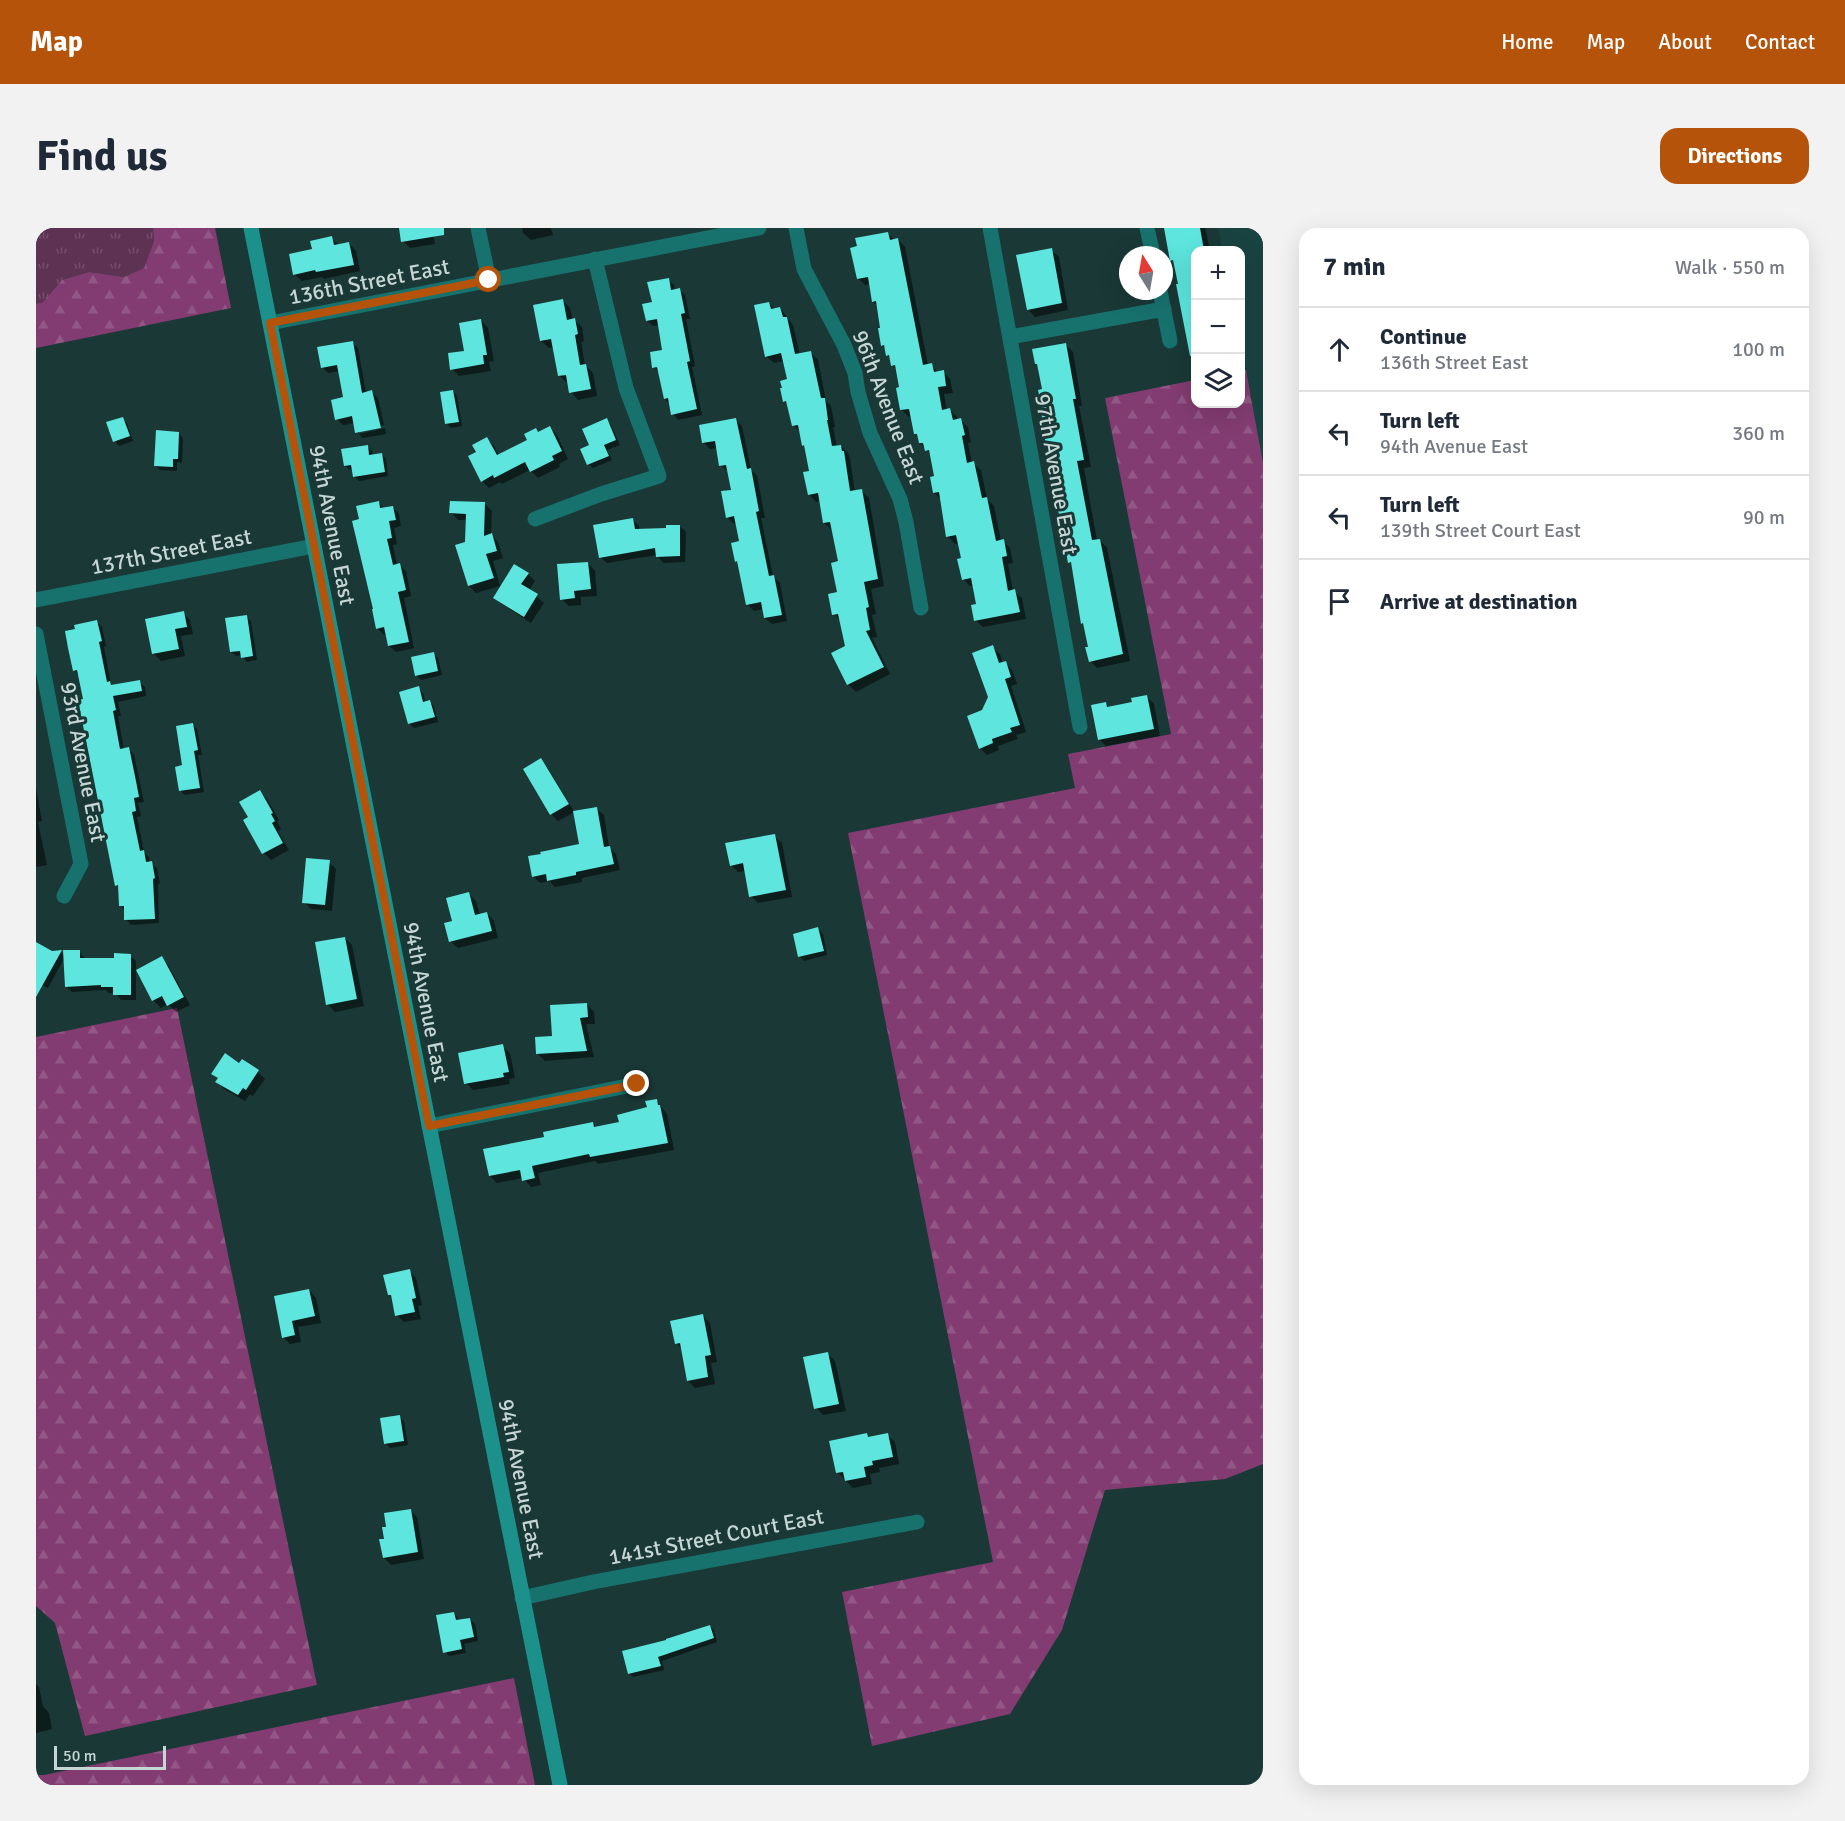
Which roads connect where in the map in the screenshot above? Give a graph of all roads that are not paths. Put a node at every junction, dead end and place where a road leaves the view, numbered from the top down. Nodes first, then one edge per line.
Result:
1 (251, 228) edge
2 (478, 228) edge
3 (759, 228) edge
4 (796, 228) edge
5 (990, 228) edge
6 (1147, 228) edge
7 (1151, 246) edge
8 (595, 259) junction
9 (489, 280) junction
10 (1162, 300) edge
11 (1164, 309) junction
12 (270, 323) junction
13 (1010, 337) junction
14 (1170, 341) dead end
15 (535, 519) dead end
16 (314, 546) junction
17 (36, 600) edge
18 (921, 608) dead end
19 (36, 634) edge
20 (1080, 727) dead end
21 (64, 896) dead end
22 (637, 1084) dead end
23 (429, 1126) junction
24 (917, 1522) dead end
25 (522, 1598) junction
26 (560, 1785) edge

1 - 12 main road, 94th Avenue East
2 - 9 street
3 - 8 street, 136th Street East
4 - 18 street, 96th Avenue East
5 - 13 street, 97th Avenue East
6 - 7 street
8 - 9 street, 136th Street East
8 - 15 street
9 - 12 street, 136th Street East
10 - 11 street
11 - 13 street
11 - 14 street
12 - 16 main road, 94th Avenue East
13 - 20 street, 97th Avenue East
16 - 17 street, 137th Street East
16 - 23 main road, 94th Avenue East
19 - 21 street, 93rd Avenue East
22 - 23 street
23 - 25 main road, 94th Avenue East
24 - 25 street, 141st Street Court East
25 - 26 main road, 94th Avenue East

